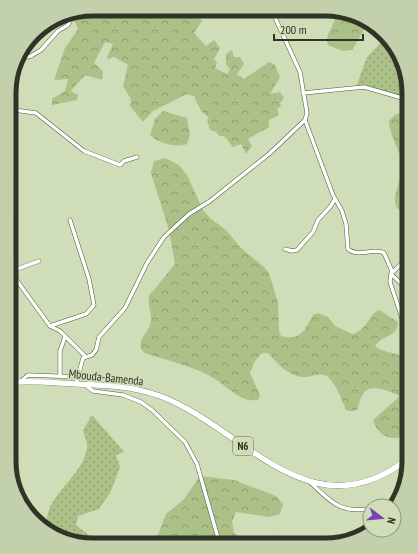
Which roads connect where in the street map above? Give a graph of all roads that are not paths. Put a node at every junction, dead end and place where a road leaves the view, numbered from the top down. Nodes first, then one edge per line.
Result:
1 (274, 16) edge
2 (71, 19) edge
3 (25, 58) edge
4 (303, 93) junction
5 (402, 98) edge
6 (16, 110) edge
7 (305, 120) junction
8 (137, 157) dead end
9 (334, 199) junction
10 (70, 220) dead end
11 (286, 249) dead end
12 (39, 261) dead end
13 (402, 263) edge
14 (16, 269) edge
15 (391, 274) junction
16 (16, 279) edge
17 (402, 284) edge
18 (402, 315) edge
19 (50, 326) junction
20 (65, 337) junction
21 (85, 356) junction
22 (60, 376) junction
23 (79, 377) junction
24 (16, 382) edge
25 (20, 382) junction
26 (76, 384) junction
27 (84, 384) junction
28 (402, 463) edge
29 (310, 482) junction
30 (362, 510) edge
31 (218, 538) edge

1 - 4 street
2 - 3 street
4 - 5 street
4 - 7 street
6 - 8 street
7 - 9 street
7 - 21 street
9 - 11 street
9 - 15 street
10 - 19 street
12 - 14 street
13 - 15 street
15 - 17 street
15 - 18 street
16 - 19 street
19 - 20 street
20 - 21 street
20 - 22 street
21 - 23 street
22 - 23 street
22 - 25 street
23 - 26 street
24 - 25 highway, Mbouda-Bamenda / N6
25 - 26 highway, Mbouda-Bamenda / N6
26 - 27 highway, Mbouda-Bamenda / N6
27 - 29 highway, Mbouda-Bamenda / N6
27 - 31 street
28 - 29 highway, Mbouda-Bamenda / N6
29 - 30 street

